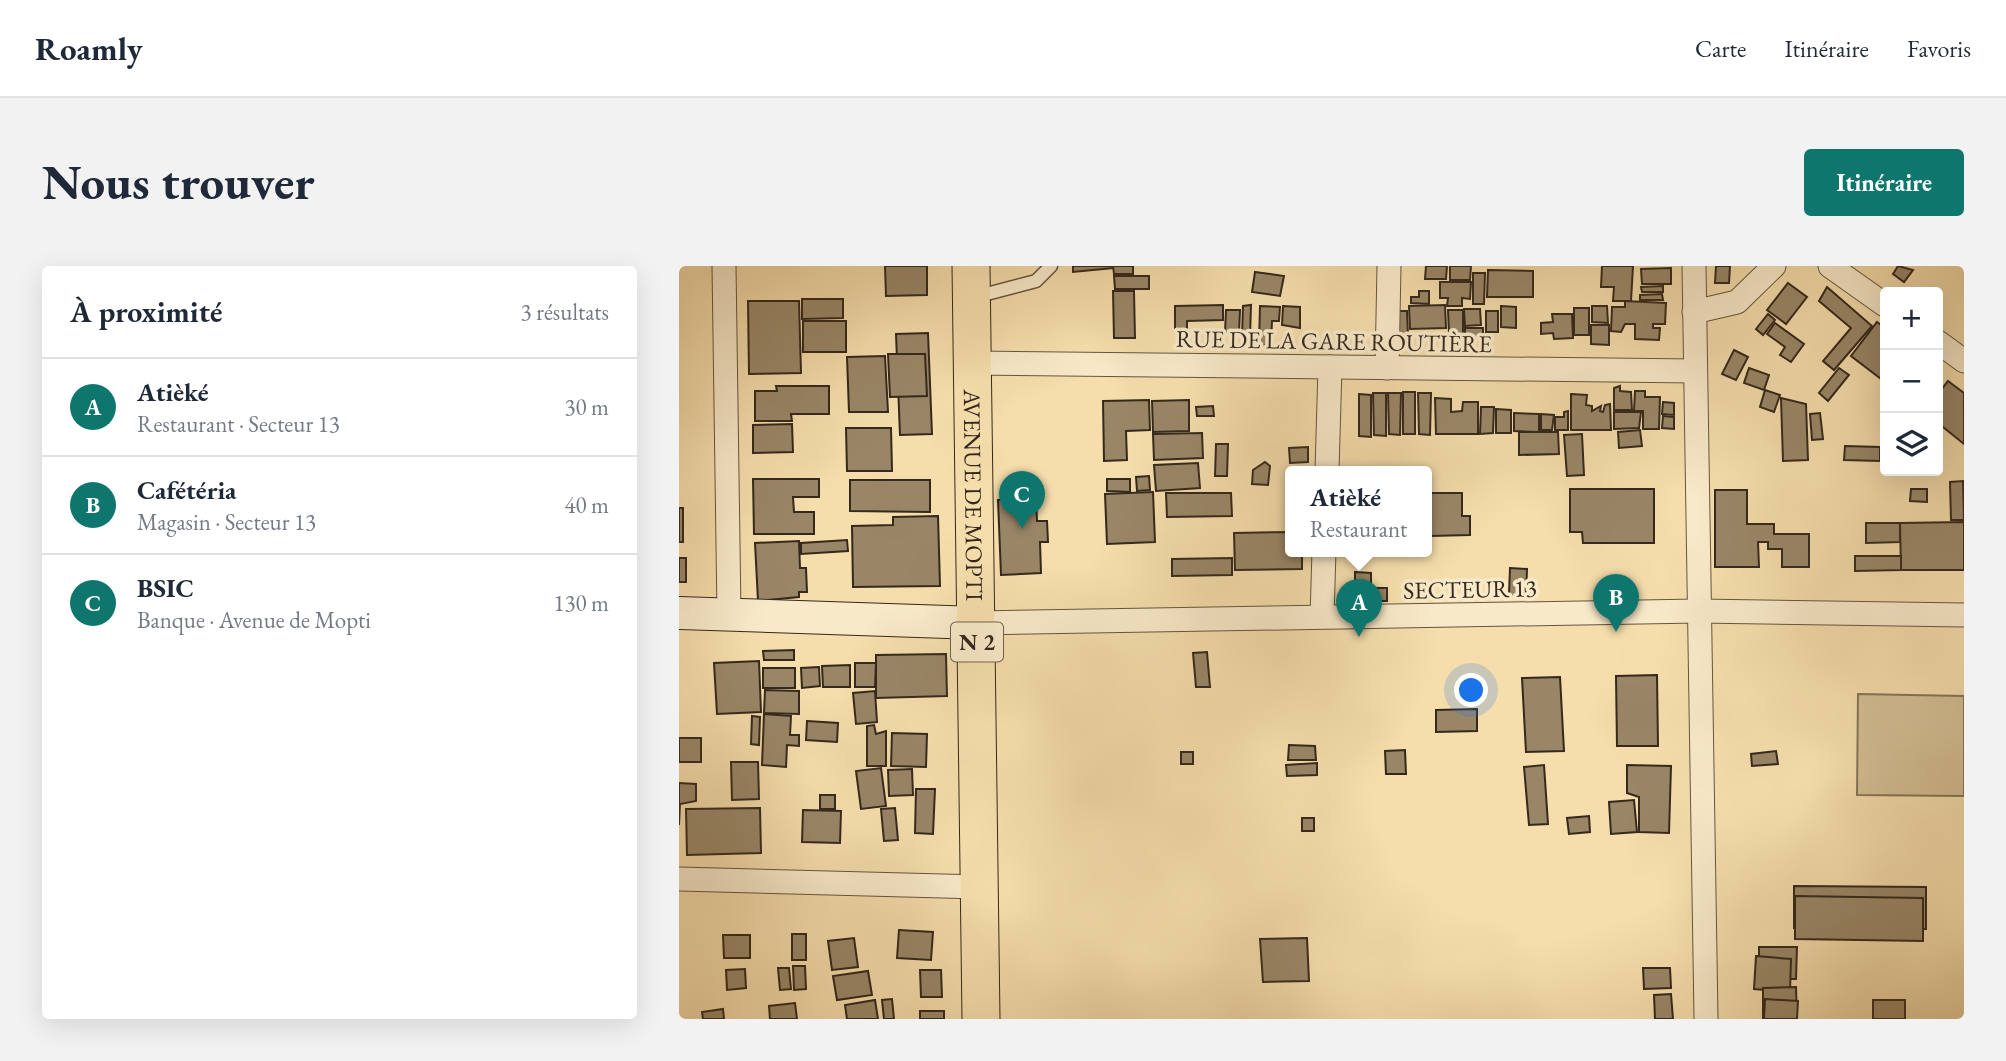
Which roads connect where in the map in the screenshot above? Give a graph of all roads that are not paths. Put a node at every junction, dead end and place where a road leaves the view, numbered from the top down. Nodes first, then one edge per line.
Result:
1 (724, 266) edge
2 (1051, 266) edge
3 (1389, 266) edge
4 (1694, 266) edge
5 (1775, 266) edge
6 (1830, 266) edge
7 (971, 282) edge
8 (1880, 301) edge
9 (1694, 312) junction
10 (1943, 346) edge
11 (1964, 361) edge
12 (972, 363) junction
13 (1330, 367) junction
14 (1387, 368) junction
15 (1695, 371) junction
16 (1327, 466) edge
17 (1324, 557) edge
18 (1698, 611) junction
19 (679, 613) edge
20 (729, 614) junction
21 (1964, 615) edge
22 (1322, 617) junction
23 (977, 623) junction
24 (679, 879) edge
25 (981, 887) junction
26 (981, 1019) edge
27 (1706, 1019) edge

1 - 20 street
2 - 7 lane
3 - 14 street
4 - 9 street
5 - 9 street
6 - 8 street
7 - 12 main road, AVENUE DE MOPTI / N 2
9 - 15 street
10 - 11 street
12 - 13 street, RUE DE LA GARE ROUTIÈRE
12 - 23 main road, AVENUE DE MOPTI / N 2
13 - 14 street, RUE DE LA GARE ROUTIÈRE
13 - 16 street
14 - 15 street, RUE DE LA GARE ROUTIÈRE
15 - 18 street
17 - 22 street
18 - 21 street, SECTEUR 13
18 - 22 street, SECTEUR 13
18 - 27 street
19 - 20 street
20 - 23 street
22 - 23 street, SECTEUR 13
23 - 25 main road, AVENUE DE MOPTI / N 2
24 - 25 street
25 - 26 main road, AVENUE DE MOPTI / N 2

